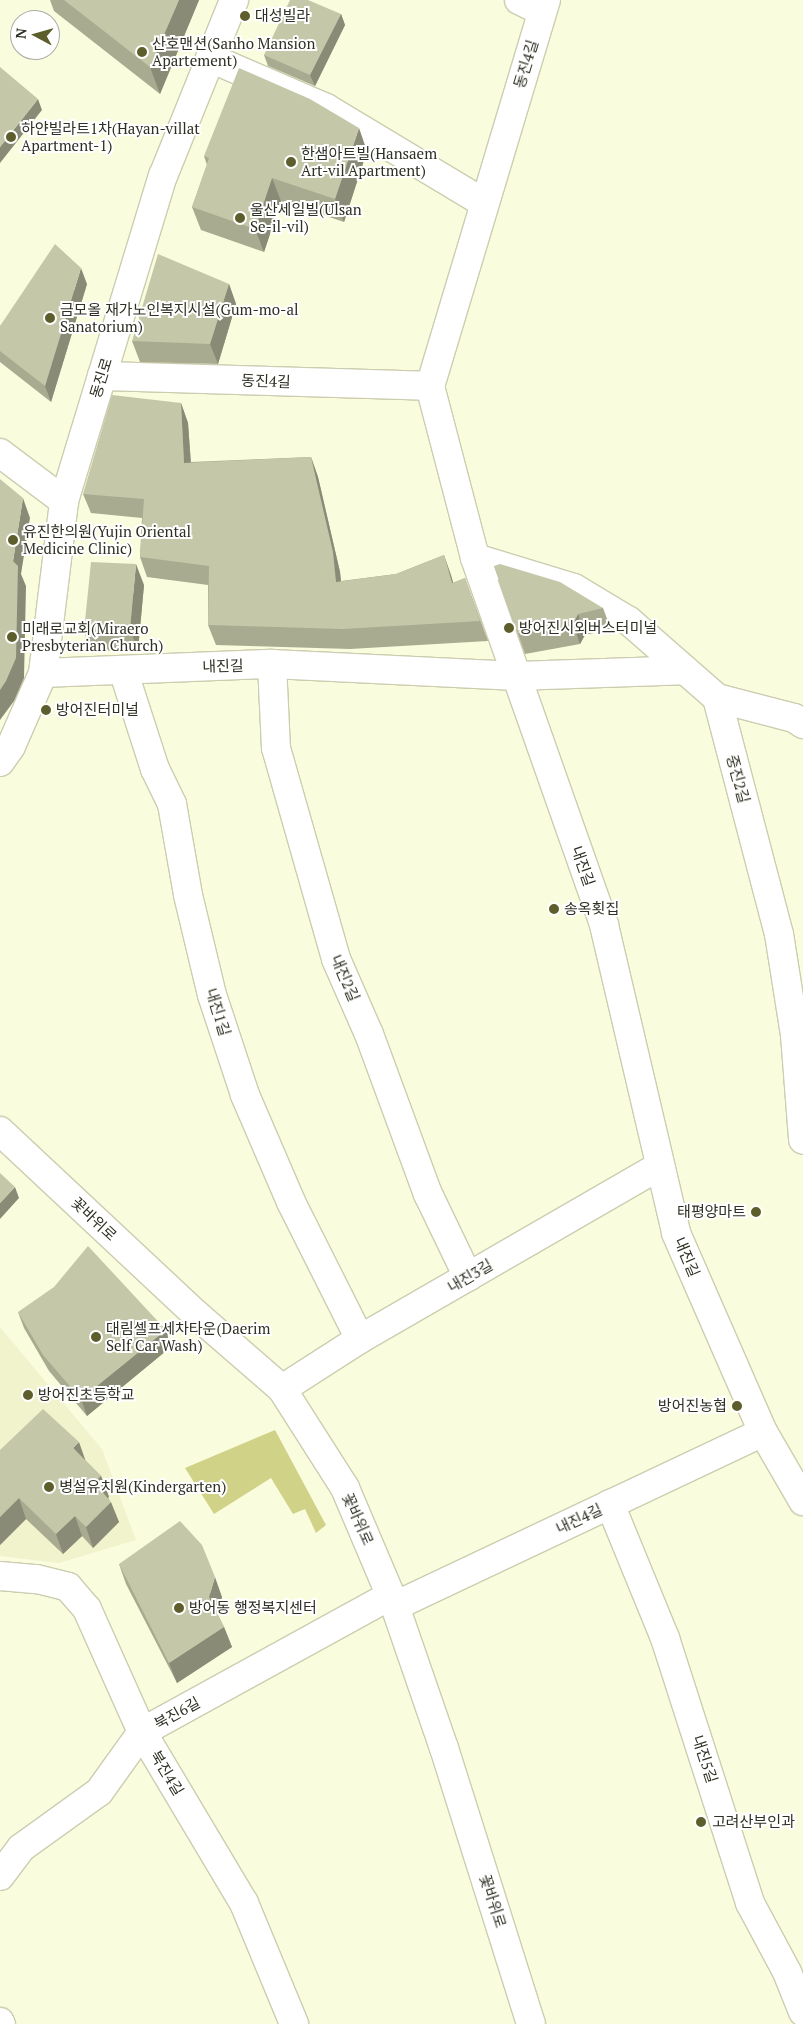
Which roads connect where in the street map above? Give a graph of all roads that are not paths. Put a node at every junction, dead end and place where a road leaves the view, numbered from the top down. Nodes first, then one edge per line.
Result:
1 (234, 0) edge
2 (536, 4) edge
3 (210, 58) junction
4 (484, 204) junction
5 (102, 376) junction
6 (430, 386) junction
7 (0, 453) edge
8 (64, 501) junction
9 (475, 558) junction
10 (272, 664) junction
11 (123, 670) junction
12 (685, 670) junction
13 (42, 673) junction
14 (517, 676) junction
15 (717, 698) junction
16 (803, 724) edge
17 (0, 762) edge
18 (0, 1131) edge
19 (803, 1140) edge
20 (660, 1166) junction
21 (468, 1277) junction
22 (360, 1340) junction
23 (282, 1389) junction
24 (763, 1432) junction
25 (803, 1501) edge
26 (610, 1504) junction
27 (0, 1576) edge
28 (393, 1601) junction
29 (142, 1732) junction
30 (10, 1852) edge
31 (0, 1876) edge
32 (803, 2012) edge
33 (294, 2024) edge
34 (531, 2024) edge

1 - 3 street, 동진로
2 - 4 street, 동진4길
3 - 4 street
3 - 5 street, 동진로
4 - 6 street, 동진4길
5 - 6 street, 동진4길
5 - 8 street, 동진로
6 - 9 street
7 - 8 street
8 - 13 street, 동진로
9 - 12 street
9 - 14 street
10 - 11 street, 내진길
10 - 14 street, 내진길
10 - 21 street, 내진2길
11 - 13 street, 내진길
11 - 22 street, 내진1길
12 - 14 street
12 - 15 street
13 - 17 street, 동진로
14 - 20 street, 내진길
15 - 16 street
15 - 19 street, 중진2길
18 - 23 street, 꽃바위로
20 - 21 street, 내진3길
20 - 24 street, 내진길
21 - 22 street, 내진3길
22 - 23 street, 내진3길
23 - 28 street, 꽃바위로
24 - 25 street, 내진길
24 - 26 street, 내진4길
26 - 28 street, 내진4길
26 - 32 street, 내진5길
27 - 29 street, 북진4길
28 - 29 street, 북진6길
28 - 34 street, 꽃바위로
29 - 30 street, 북진6길
29 - 33 street, 북진4길
30 - 31 street, 북진6길

